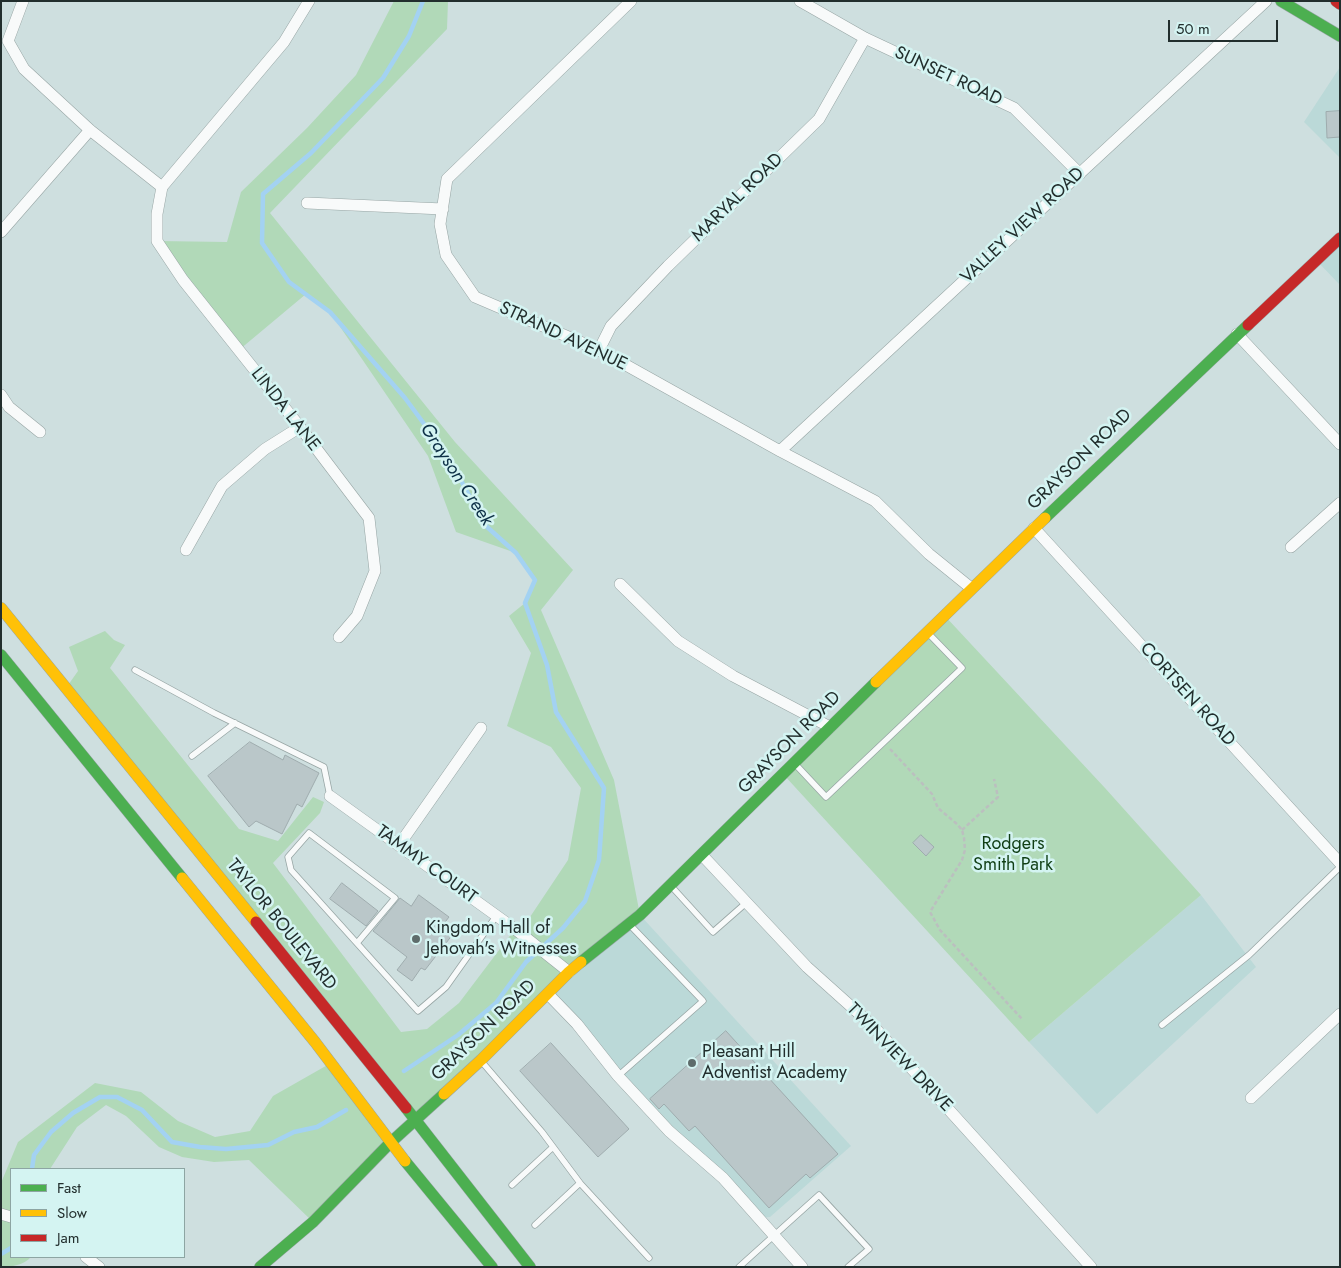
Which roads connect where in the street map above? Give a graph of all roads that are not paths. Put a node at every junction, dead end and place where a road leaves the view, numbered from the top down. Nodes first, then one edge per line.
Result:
1 (23, 1) edge
2 (309, 1) edge
3 (632, 1) edge
4 (800, 1) edge
5 (1266, 1) edge
6 (1281, 1) edge
7 (1336, 1) edge
8 (1340, 4) edge
9 (617, 6) edge
10 (1340, 36) edge
11 (866, 38) junction
12 (90, 130) junction
13 (1080, 174) junction
14 (162, 187) junction
15 (307, 203) dead end
16 (442, 209) junction
17 (1, 232) edge
18 (1340, 238) edge
19 (1237, 334) junction
20 (599, 350) junction
21 (1, 395) edge
22 (300, 427) junction
23 (40, 432) dead end
24 (1340, 444) edge
25 (780, 451) junction
26 (1340, 503) edge
27 (1034, 528) junction
28 (1291, 547) dead end
29 (186, 550) dead end
30 (620, 584) dead end
31 (971, 588) junction
32 (1, 608) edge
33 (927, 632) junction
34 (338, 637) dead end
35 (1, 655) edge
36 (135, 670) dead end
37 (235, 723) junction
38 (830, 727) junction
39 (481, 728) dead end
40 (192, 756) dead end
41 (794, 764) junction
42 (330, 796) joint
43 (399, 845) junction
44 (702, 855) junction
45 (1340, 862) edge
46 (1340, 867) edge
47 (671, 885) junction
48 (747, 902) junction
49 (497, 915) junction
50 (629, 924) junction
51 (357, 943) junction
52 (569, 972) junction
53 (548, 994) junction
54 (1340, 1014) edge
55 (1162, 1025) dead end
56 (480, 1060) junction
57 (618, 1076) junction
58 (1251, 1098) dead end
59 (416, 1120) junction
60 (390, 1143) junction
61 (553, 1147) junction
62 (580, 1183) junction
63 (512, 1185) dead end
64 (535, 1225) dead end
65 (774, 1236) junction
66 (87, 1258) edge
67 (649, 1258) dead end
68 (99, 1267) edge
69 (260, 1267) edge
70 (492, 1267) edge
71 (530, 1267) edge
72 (739, 1267) edge
73 (802, 1267) edge
74 (848, 1267) edge
75 (1091, 1267) edge

1 - 12 street
2 - 14 street, LINDA LANE
3 - 9 street, STRAND AVENUE
4 - 11 street, SUNSET ROAD
5 - 13 street, VALLEY VIEW ROAD
6 - 10 main road
7 - 8 main road
9 - 16 street, STRAND AVENUE
11 - 13 street, SUNSET ROAD
11 - 20 street, MARYAL ROAD
12 - 14 street
12 - 17 street
13 - 25 street, VALLEY VIEW ROAD
14 - 22 street, LINDA LANE
15 - 16 street
16 - 20 street, STRAND AVENUE
18 - 19 main road, GRAYSON ROAD
19 - 24 street
19 - 27 main road, GRAYSON ROAD
20 - 25 street, STRAND AVENUE
21 - 23 street
22 - 29 street
22 - 34 street, LINDA LANE
25 - 31 street, STRAND AVENUE
26 - 28 street
27 - 31 main road, GRAYSON ROAD
27 - 45 street, CORTSEN ROAD
30 - 38 street
31 - 33 main road, GRAYSON ROAD
32 - 59 main road, TAYLOR BOULEVARD
33 - 38 main road, GRAYSON ROAD
33 - 41 lane
35 - 60 main road
36 - 37 lane
37 - 40 lane
37 - 42 lane
38 - 41 main road, GRAYSON ROAD
39 - 43 street
41 - 44 main road, GRAYSON ROAD
42 - 43 street, TAMMY COURT
43 - 49 street, TAMMY COURT
44 - 47 main road, GRAYSON ROAD
44 - 48 street, TWINVIEW DRIVE
46 - 55 lane
47 - 48 lane
47 - 50 main road, GRAYSON ROAD
48 - 75 street, TWINVIEW DRIVE
49 - 51 lane
49 - 52 street, TAMMY COURT
50 - 52 main road, GRAYSON ROAD
50 - 57 lane
51 - 51 lane
52 - 53 main road, GRAYSON ROAD
53 - 56 main road, GRAYSON ROAD
53 - 57 street
54 - 58 street
56 - 59 main road, GRAYSON ROAD
56 - 61 lane
57 - 65 street
59 - 60 main road, GRAYSON ROAD
59 - 71 main road, TAYLOR BOULEVARD
60 - 69 main road, GRAYSON ROAD
60 - 70 main road
61 - 62 lane
61 - 63 lane
62 - 64 lane
62 - 67 lane
65 - 72 lane
65 - 73 street
65 - 74 lane
66 - 68 street

